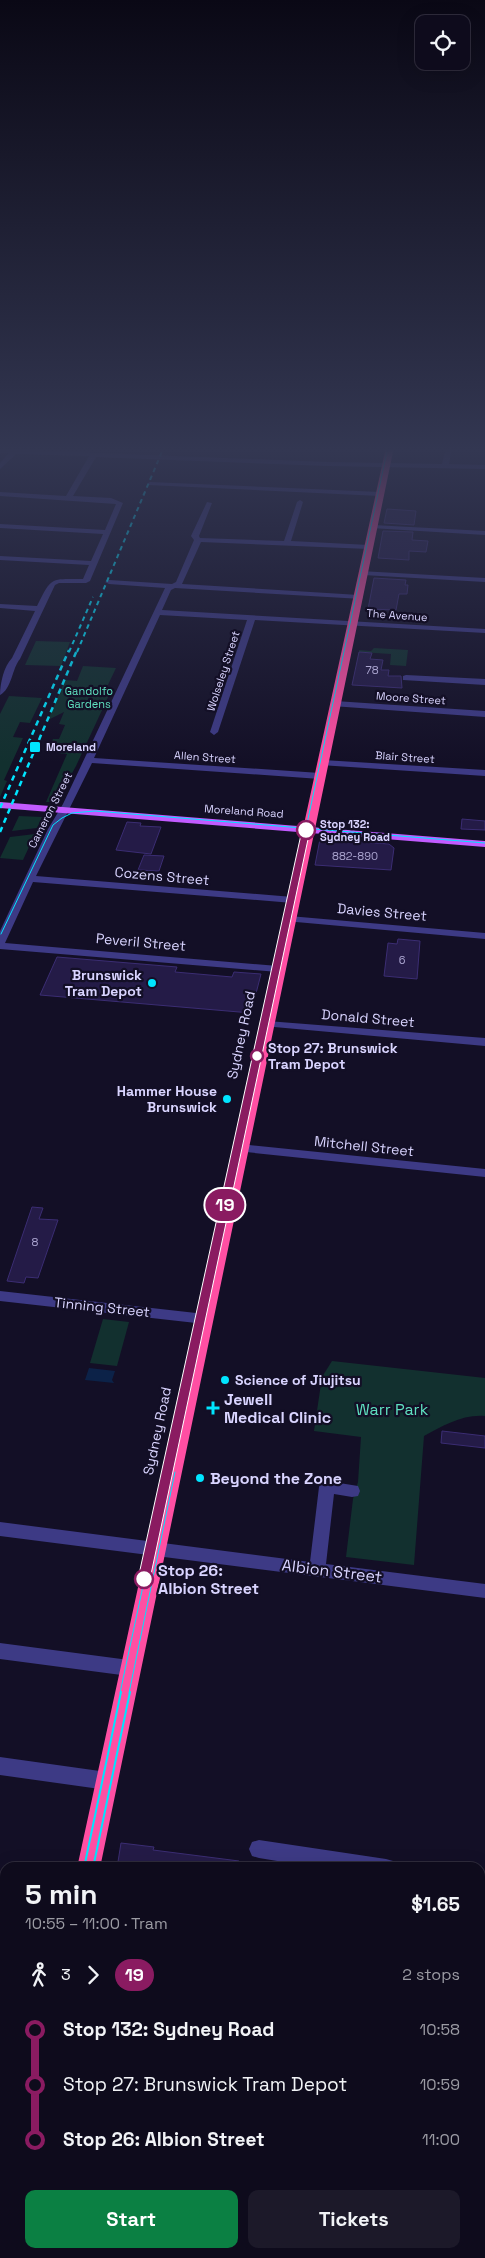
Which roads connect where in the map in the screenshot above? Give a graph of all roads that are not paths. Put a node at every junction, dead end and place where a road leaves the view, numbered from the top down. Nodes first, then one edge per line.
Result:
1 (99, 552) edge
2 (193, 552) edge
3 (368, 552) edge
4 (0, 558) edge
5 (94, 564) junction
6 (363, 573) junction
7 (485, 580) edge
8 (109, 582) dead end
9 (174, 586) junction
10 (358, 597) junction
11 (0, 606) edge
12 (41, 609) junction
13 (157, 612) junction
14 (252, 617) junction
15 (353, 623) junction
16 (485, 631) edge
17 (0, 663) edge
18 (11, 664) junction
19 (406, 678) dead end
20 (485, 682) edge
21 (0, 692) edge
22 (335, 704) junction
23 (485, 714) edge
24 (214, 732) dead end
25 (88, 760) junction
26 (323, 763) junction
27 (485, 774) edge
28 (320, 776) junction
29 (0, 805) edge
30 (66, 810) junction
31 (308, 830) junction
32 (485, 844) edge
33 (30, 879) junction
34 (293, 900) junction
35 (289, 919) junction
36 (481, 935) edge
37 (0, 944) edge
38 (278, 969) junction
39 (267, 1024) junction
40 (485, 1043) edge
41 (240, 1148) junction
42 (485, 1173) edge
43 (0, 1296) edge
44 (204, 1319) junction
45 (352, 1491) dead end
46 (0, 1529) edge
47 (155, 1548) junction
48 (317, 1570) junction
49 (485, 1591) edge
50 (0, 1651) edge
51 (130, 1668) junction
52 (0, 1766) edge
53 (107, 1782) junction
54 (259, 1849) dead end
55 (89, 1862) edge
56 (346, 1862) edge

1 - 5 street
2 - 9 street, Cameron Street
3 - 6 highway, Sydney Road
4 - 5 street
5 - 12 street
6 - 7 street
6 - 10 highway, Sydney Road
8 - 9 street
9 - 10 street
9 - 13 street, Cameron Street
10 - 15 highway, Sydney Road
11 - 12 street
12 - 18 street
13 - 14 street, The Avenue
13 - 25 street, Cameron Street
14 - 15 street, The Avenue
14 - 24 street, Wolseley Street
15 - 16 street, The Avenue
15 - 22 highway, Sydney Road
17 - 18 street
18 - 21 street
19 - 20 street
22 - 23 street, Moore Street
22 - 26 highway, Sydney Road
25 - 28 street, Allen Street
25 - 30 street, Cameron Street
26 - 27 street, Blair Street
26 - 28 highway, Sydney Road
28 - 31 highway, Sydney Road
29 - 30 main road, Moreland Road
30 - 31 main road, Moreland Road
30 - 33 street, Cameron Street
31 - 32 main road, Moreland Road
31 - 34 highway, Sydney Road
33 - 34 street, Cozens Street
33 - 37 street, Cameron Street
34 - 35 highway, Sydney Road
35 - 36 street, Davies Street
35 - 38 highway, Sydney Road
37 - 38 street, Peveril Street
38 - 39 highway, Sydney Road
39 - 40 street, Donald Street
39 - 41 highway, Sydney Road
41 - 42 street, Mitchell Street
41 - 44 highway, Sydney Road
43 - 44 street, Tinning Street
44 - 47 highway, Sydney Road
45 - 48 street
46 - 47 street, Albion Street
47 - 48 street, Albion Street
47 - 51 highway, Sydney Road
48 - 49 street, Albion Street
50 - 51 street
51 - 53 highway, Sydney Road
52 - 53 street
53 - 55 highway, Sydney Road
54 - 56 street

